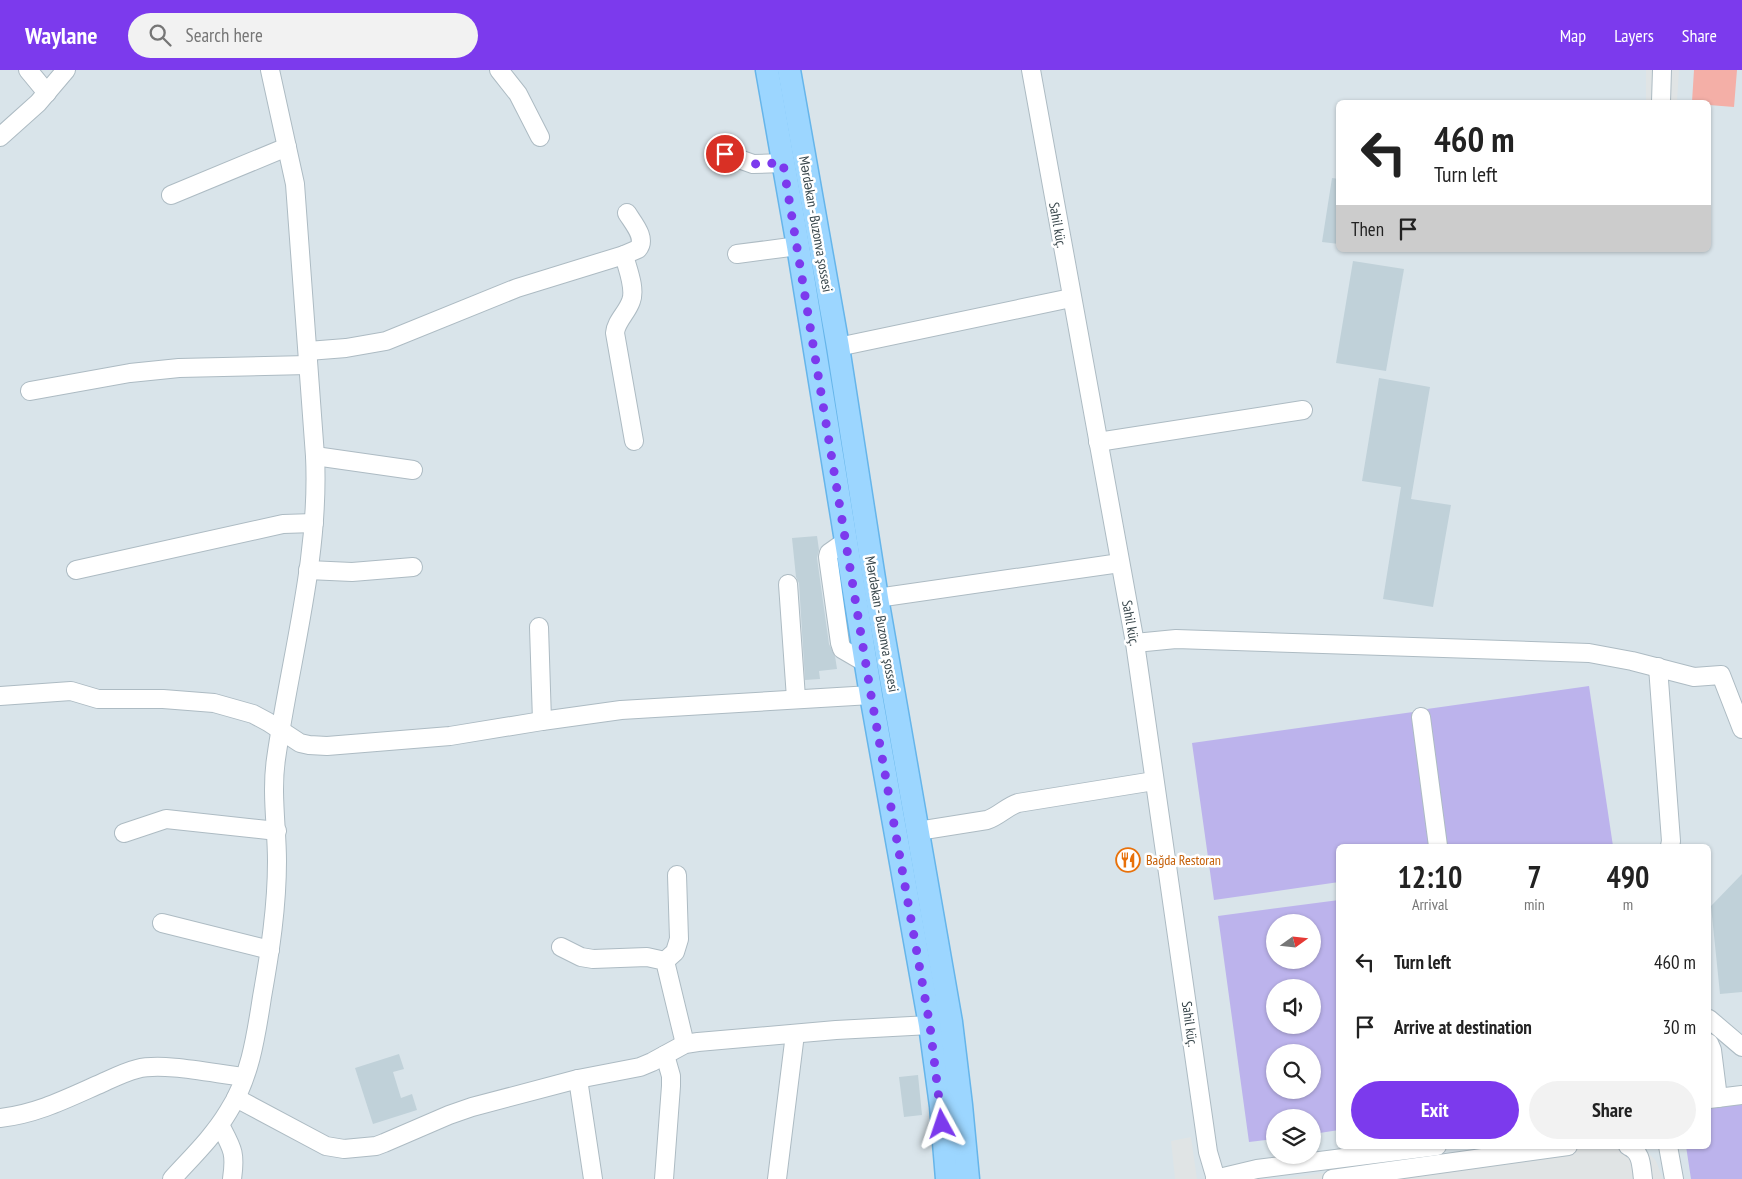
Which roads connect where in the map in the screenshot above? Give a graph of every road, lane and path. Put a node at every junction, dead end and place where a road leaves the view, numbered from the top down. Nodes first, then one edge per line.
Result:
1 (28, 70) edge
2 (66, 70) edge
3 (270, 70) edge
4 (499, 70) edge
5 (767, 70) edge
6 (789, 70) edge
7 (1031, 70) edge
8 (1662, 70) edge
9 (48, 93) junction
10 (1661, 100) edge
11 (0, 137) edge
12 (540, 137) dead end
13 (287, 147) junction
14 (725, 154) dead end
15 (783, 163) junction
16 (171, 195) dead end
17 (627, 213) dead end
18 (798, 246) junction
19 (624, 254) junction
20 (737, 254) dead end
21 (1071, 298) junction
22 (838, 347) junction
23 (308, 358) junction
24 (30, 391) dead end
25 (1302, 410) dead end
26 (634, 441) dead end
27 (1098, 442) junction
28 (315, 456) junction
29 (413, 470) dead end
30 (314, 522) junction
31 (1120, 563) junction
32 (413, 566) dead end
33 (76, 570) dead end
34 (308, 570) junction
35 (788, 584) dead end
36 (877, 598) junction
37 (539, 627) dead end
38 (1134, 643) junction
39 (1658, 668) junction
40 (871, 695) junction
41 (0, 696) edge
42 (796, 698) junction
43 (1421, 717) dead end
44 (542, 721) junction
45 (280, 729) junction
46 (1742, 729) edge
47 (1154, 781) junction
48 (277, 831) junction
49 (918, 831) junction
50 (124, 832) dead end
51 (1438, 844) edge
52 (1670, 844) edge
53 (677, 875) dead end
54 (162, 923) dead end
55 (561, 948) dead end
56 (270, 950) junction
57 (665, 961) junction
58 (1711, 1021) edge
59 (930, 1026) junction
60 (795, 1034) junction
61 (685, 1044) junction
62 (1742, 1047) edge
63 (1711, 1048) edge
64 (665, 1055) junction
65 (244, 1078) junction
66 (578, 1079) junction
67 (1742, 1095) edge
68 (236, 1098) junction
69 (1714, 1099) edge
70 (0, 1118) edge
71 (220, 1125) junction
72 (1419, 1149) edge
73 (1547, 1149) edge
74 (1635, 1149) edge
75 (1669, 1149) edge
76 (1283, 1172) edge
77 (172, 1179) edge
78 (232, 1179) edge
79 (593, 1179) edge
80 (664, 1179) edge
81 (777, 1179) edge
82 (947, 1179) edge
83 (968, 1179) edge
84 (1216, 1179) edge
85 (1332, 1179) edge
86 (1643, 1179) edge
87 (1674, 1179) edge

1 - 9 street
2 - 9 street
3 - 13 street
4 - 12 street
5 - 15 main road
6 - 22 main road, Mərdəkan - Buzonva şossesi
7 - 21 street, Sahil küç.
8 - 10 street
9 - 11 street
13 - 16 street
13 - 23 street
14 - 15 street
15 - 18 main road
17 - 19 street
18 - 20 street
18 - 40 main road
19 - 23 street
19 - 26 street
21 - 22 street
21 - 27 street, Sahil küç.
22 - 36 main road, Mərdəkan - Buzonva şossesi
23 - 24 street
23 - 28 street
25 - 27 street
27 - 31 street, Sahil küç.
28 - 29 street
28 - 30 street
30 - 33 street
30 - 34 street
31 - 36 street
31 - 38 street, Sahil küç.
32 - 34 street
34 - 45 street
35 - 42 street
36 - 49 main road, Mərdəkan - Buzonva şossesi
37 - 44 street
38 - 39 street
38 - 47 street, Sahil küç.
39 - 46 street
39 - 52 street
40 - 42 street
40 - 59 main road
41 - 45 street
42 - 44 street
43 - 51 street
44 - 45 street
45 - 48 street
47 - 49 street
47 - 84 street, Sahil küç.
48 - 50 street
48 - 56 street
49 - 83 main road, Mərdəkan - Buzonva şossesi
53 - 57 street
54 - 56 street
55 - 57 street
56 - 65 street
57 - 61 street
58 - 62 street
59 - 60 street
59 - 82 main road
60 - 61 street
60 - 81 street
61 - 64 street
63 - 69 street
64 - 66 street
64 - 80 street
65 - 68 street
65 - 70 street
66 - 68 street
66 - 79 street
67 - 69 street
68 - 71 street
71 - 77 street
71 - 78 street
72 - 76 street
73 - 85 street
74 - 86 street
75 - 87 street
76 - 84 street

